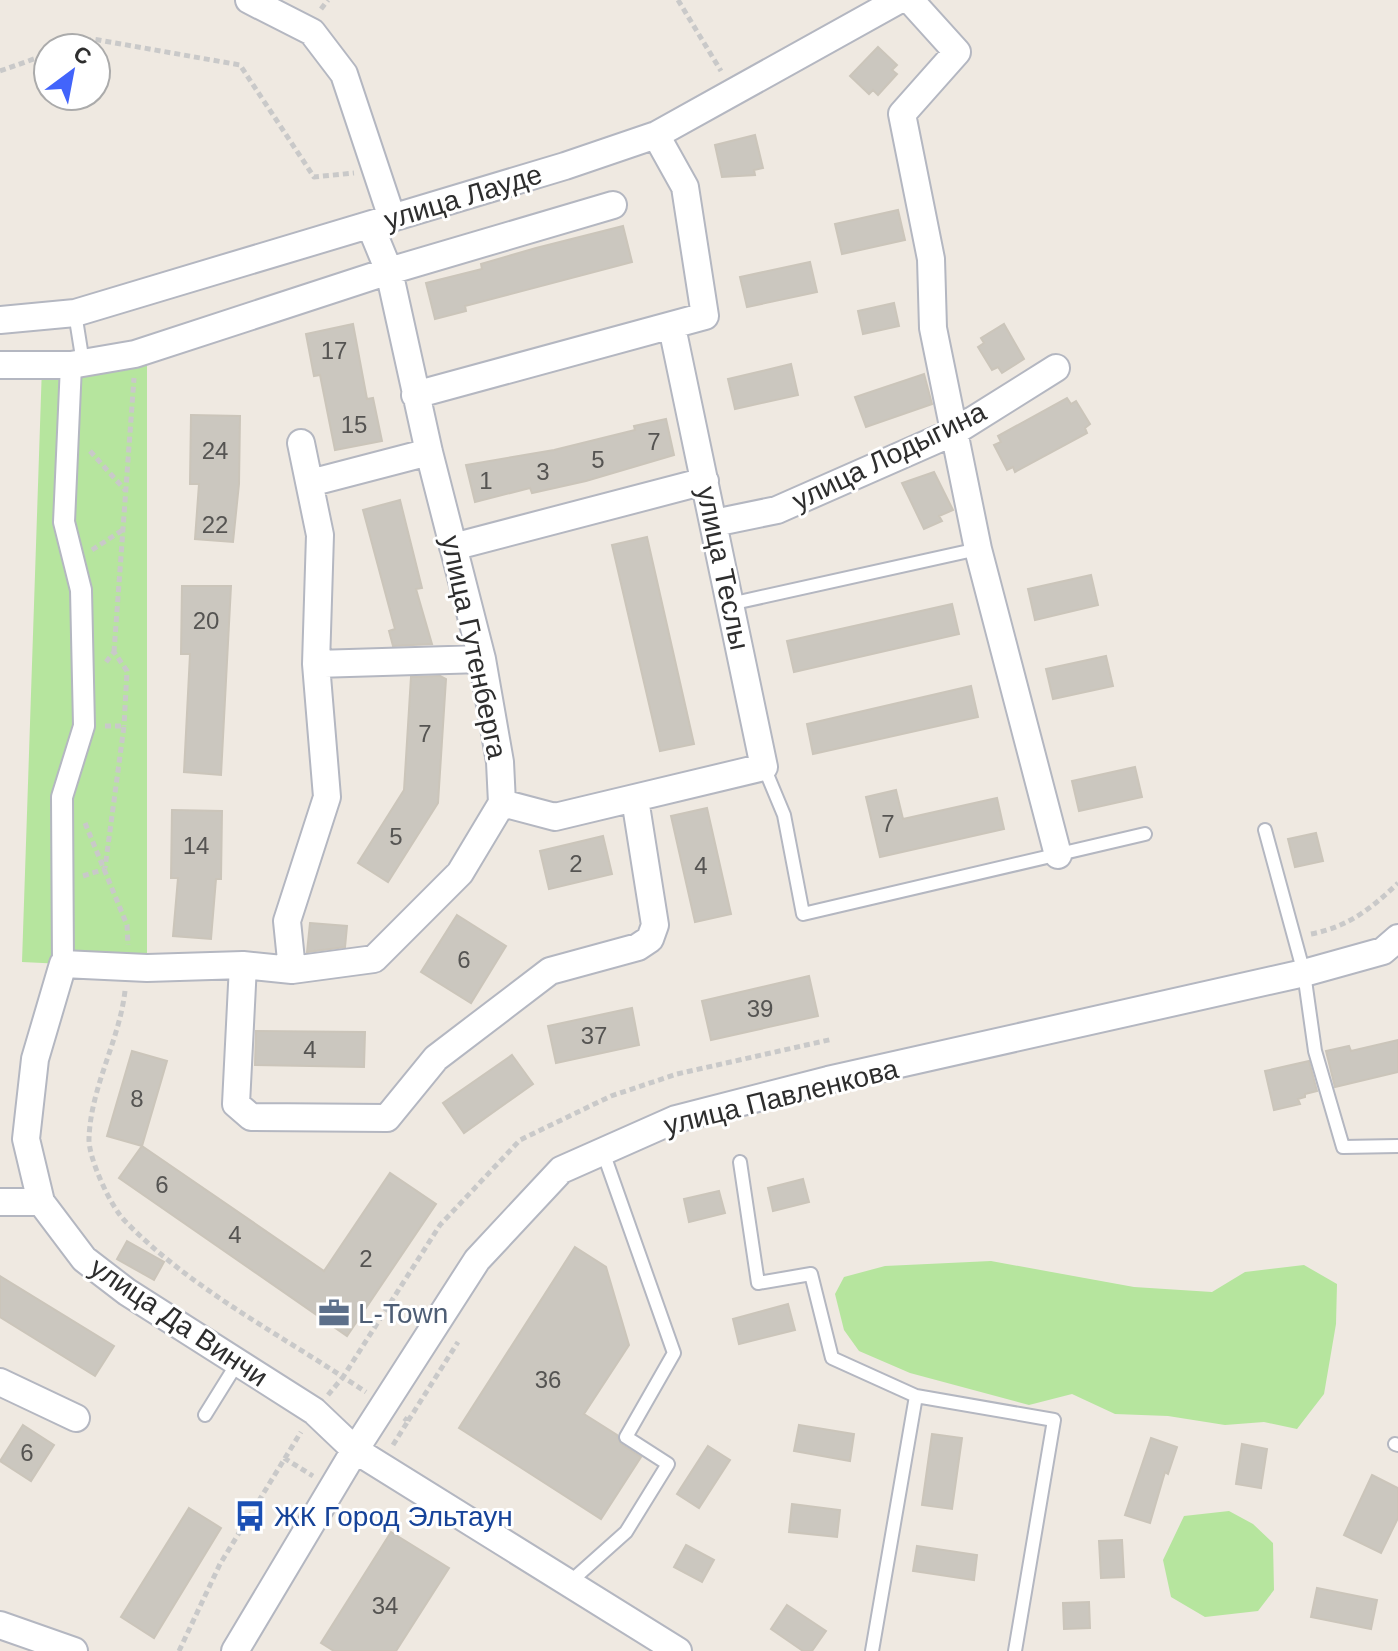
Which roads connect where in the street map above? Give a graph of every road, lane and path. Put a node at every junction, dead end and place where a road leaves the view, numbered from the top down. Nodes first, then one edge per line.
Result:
1 (249, 0) edge
2 (678, 0) edge
3 (899, 0) edge
4 (910, 0) edge
5 (112, 42) edge
6 (32, 60) edge
7 (0, 71) edge
8 (728, 82) dead end
9 (656, 135) junction
10 (374, 171) junction
11 (613, 205) dead end
12 (381, 222) junction
13 (389, 271) junction
14 (75, 313) junction
15 (0, 320) edge
16 (672, 327) junction
17 (135, 354) junction
18 (77, 364) junction
19 (0, 365) edge
20 (1056, 368) dead end
21 (415, 395) junction
22 (68, 426) junction
23 (954, 432) junction
24 (301, 443) dead end
25 (429, 452) junction
26 (705, 481) junction
27 (310, 483) junction
28 (126, 491) junction
29 (714, 523) junction
30 (124, 529) junction
31 (453, 547) junction
32 (978, 549) junction
33 (74, 561) junction
34 (730, 604) junction
35 (114, 652) junction
36 (482, 659) junction
37 (316, 664) junction
38 (83, 691) junction
39 (84, 726) junction
40 (124, 726) junction
41 (764, 767) junction
42 (635, 799) junction
43 (502, 803) junction
44 (1265, 830) dead end
45 (1145, 834) dead end
46 (1058, 855) junction
47 (1398, 883) edge
48 (1293, 938) junction
49 (1398, 938) edge
50 (63, 964) junction
51 (128, 965) junction
52 (243, 965) junction
53 (292, 970) junction
54 (1304, 973) junction
55 (833, 1039) dead end
56 (1398, 1146) edge
57 (603, 1152) junction
58 (740, 1162) dead end
59 (0, 1202) edge
60 (41, 1202) junction
61 (461, 1337) dead end
62 (238, 1362) junction
63 (343, 1377) junction
64 (0, 1382) edge
65 (916, 1396) junction
66 (314, 1411) junction
67 (205, 1415) dead end
68 (76, 1418) dead end
69 (408, 1421) dead end
70 (355, 1450) junction
71 (570, 1582) junction
72 (0, 1626) edge
73 (74, 1651) edge
74 (179, 1651) edge
75 (235, 1651) edge
76 (678, 1651) edge
77 (872, 1651) edge
78 (1015, 1651) edge

1 - 10 street, улица Гутенберга
2 - 8 path
3 - 9 street, улица Лауде
4 - 23 street
5 - 10 path
6 - 7 path
9 - 12 street, улица Лауде
9 - 16 street
10 - 12 street, улица Гутенберга
11 - 13 street
12 - 13 street, улица Гутенберга
12 - 14 street, улица Лауде
13 - 17 street
13 - 21 street, улица Гутенберга
14 - 15 street, улица Лауде
14 - 18 lane, улица Да Винчи
16 - 21 street
16 - 26 street, улица Теслы
17 - 18 street
17 - 28 path
18 - 19 street
18 - 22 street, улица Да Винчи
20 - 23 street, улица Лодыгина
21 - 25 street, улица Гутенберга
22 - 28 path
22 - 33 street, улица Да Винчи
23 - 29 street, улица Лодыгина
23 - 32 street
24 - 27 street
25 - 27 street
25 - 31 street, улица Гутенберга
26 - 29 street, улица Теслы
26 - 31 street
27 - 37 street
28 - 30 path
29 - 34 street, улица Теслы
30 - 33 path
30 - 35 path
31 - 36 street, улица Гутенберга
32 - 34 lane
32 - 46 street
33 - 38 street, улица Да Винчи
34 - 41 street, улица Теслы
35 - 38 path
35 - 40 path
36 - 37 street
36 - 43 street, улица Гутенберга
37 - 53 street
38 - 39 street, улица Да Винчи
39 - 40 path
39 - 50 street, улица Да Винчи
40 - 51 path
41 - 42 street
41 - 46 lane
42 - 43 street
42 - 52 street
43 - 53 street
44 - 48 lane
45 - 46 lane
47 - 48 path
48 - 54 lane
49 - 54 street, улица Павленкова
50 - 51 street
50 - 60 street, улица Да Винчи
51 - 52 street
51 - 63 path
52 - 53 street
54 - 56 lane
54 - 57 street, улица Павленкова
55 - 63 path
57 - 70 street, улица Павленкова
57 - 71 lane
58 - 65 lane
59 - 60 street
60 - 62 street, улица Да Винчи
61 - 69 path
62 - 66 street, улица Да Винчи
62 - 67 lane
63 - 66 path
64 - 68 street
65 - 77 lane
65 - 78 lane
66 - 70 street, улица Да Винчи
66 - 74 path
70 - 71 street, улица Да Винчи
70 - 75 street, улица Павленкова
71 - 76 street, улица Да Винчи
72 - 73 street

